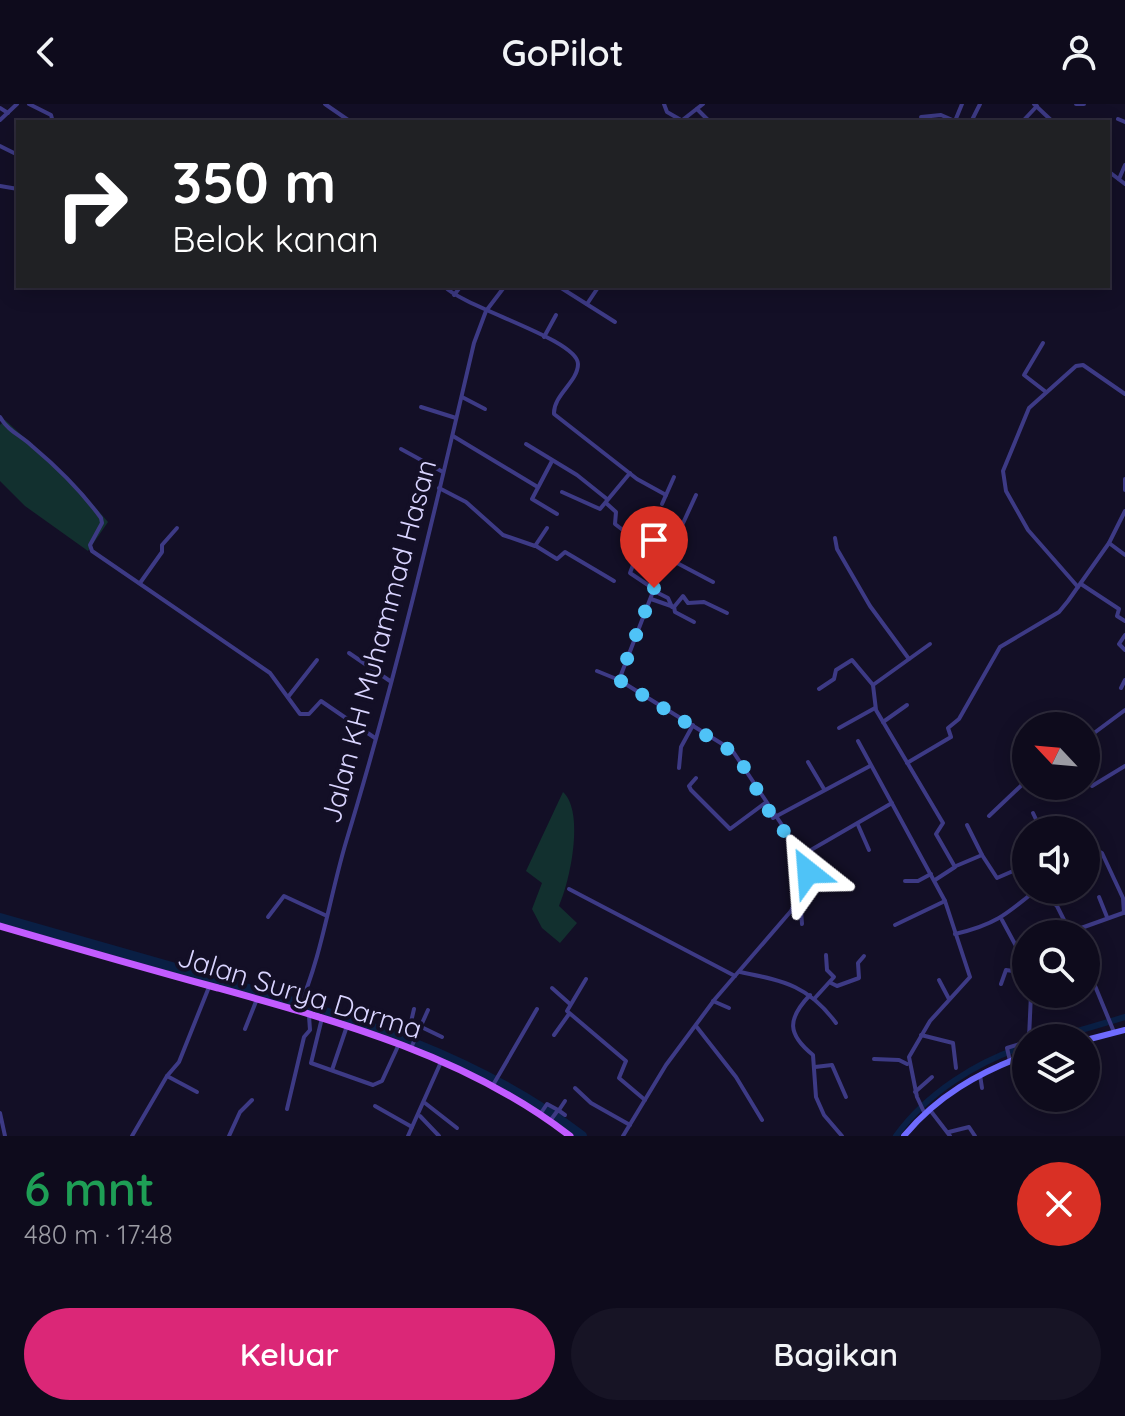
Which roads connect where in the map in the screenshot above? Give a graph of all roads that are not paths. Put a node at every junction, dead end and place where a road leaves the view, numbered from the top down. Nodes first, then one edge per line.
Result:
1 (17, 104) edge
2 (29, 104) edge
3 (325, 104) edge
4 (664, 104) edge
5 (703, 104) edge
6 (1044, 104) edge
7 (1076, 104) edge
8 (1084, 104) edge
9 (1037, 106) edge
10 (0, 108) edge
11 (697, 109) junction
12 (8, 113) junction
13 (921, 117) dead end
14 (1118, 119) dead end
15 (0, 120) edge
16 (52, 120) edge
17 (348, 120) edge
18 (679, 120) edge
19 (681, 120) edge
20 (708, 120) edge
21 (953, 120) edge
22 (1125, 122) edge
23 (1125, 165) edge
24 (1110, 172) edge
25 (1119, 179) junction
26 (1125, 184) edge
27 (446, 288) edge
28 (459, 288) edge
29 (503, 288) edge
30 (561, 288) edge
31 (598, 288) edge
32 (454, 295) junction
33 (587, 304) junction
34 (486, 311) junction
35 (556, 315) dead end
36 (615, 322) dead end
37 (544, 337) junction
38 (1043, 343) dead end
39 (1046, 392) junction
40 (1125, 394) edge
41 (461, 397) junction
42 (421, 407) dead end
43 (485, 409) dead end
44 (0, 417) edge
45 (456, 418) junction
46 (453, 436) junction
47 (526, 444) dead end
48 (401, 449) dead end
49 (552, 461) junction
50 (443, 472) junction
51 (630, 473) junction
52 (674, 477) dead end
53 (1125, 479) edge
54 (536, 486) junction
55 (439, 488) junction
56 (1125, 490) edge
57 (562, 492) dead end
58 (666, 495) junction
59 (696, 495) dead end
60 (606, 501) junction
61 (662, 504) dead end
62 (1125, 511) edge
63 (557, 514) dead end
64 (177, 528) dead end
65 (547, 528) dead end
66 (835, 538) dead end
67 (1109, 543) junction
68 (641, 544) junction
69 (536, 546) junction
70 (1125, 555) edge
71 (667, 558) junction
72 (614, 581) dead end
73 (713, 582) dead end
74 (140, 583) junction
75 (1080, 585) junction
76 (654, 590) junction
77 (651, 599) junction
78 (673, 607) junction
79 (727, 613) dead end
80 (1125, 621) edge
81 (694, 622) dead end
82 (1125, 635) edge
83 (930, 644) dead end
84 (1125, 650) edge
85 (349, 653) dead end
86 (909, 659) junction
87 (317, 660) dead end
88 (597, 671) dead end
89 (619, 680) junction
90 (1125, 680) edge
91 (390, 681) junction
92 (873, 685) junction
93 (1121, 688) dead end
94 (819, 689) dead end
95 (288, 697) junction
96 (907, 705) dead end
97 (875, 708) junction
98 (1125, 710) edge
99 (883, 722) junction
100 (693, 725) junction
101 (839, 728) dead end
102 (1100, 729) edge
103 (375, 738) junction
104 (858, 741) dead end
105 (808, 762) dead end
106 (907, 763) junction
107 (871, 765) junction
108 (1125, 766) edge
109 (679, 768) dead end
110 (696, 778) dead end
111 (1100, 781) edge
112 (824, 789) junction
113 (1012, 794) edge
114 (765, 803) junction
115 (892, 803) junction
116 (1033, 813) dead end
117 (989, 816) dead end
118 (1034, 816) edge
119 (773, 818) junction
120 (858, 825) junction
121 (967, 825) dead end
122 (869, 850) dead end
123 (1100, 852) edge
124 (803, 854) junction
125 (982, 855) junction
126 (955, 867) junction
127 (807, 870) junction
128 (1012, 871) edge
129 (931, 874) junction
130 (935, 880) junction
131 (905, 881) dead end
132 (815, 883) dead end
133 (569, 889) dead end
134 (1100, 900) edge
135 (945, 901) junction
136 (1021, 904) edge
137 (794, 905) junction
138 (1124, 914) edge
139 (327, 916) junction
140 (268, 917) dead end
141 (1107, 917) junction
142 (1002, 919) junction
143 (1100, 920) edge
144 (802, 924) dead end
145 (895, 925) dead end
146 (0, 926) edge
147 (955, 934) junction
148 (1012, 938) edge
149 (826, 955) dead end
150 (864, 956) dead end
151 (1012, 971) edge
152 (738, 974) junction
153 (586, 979) dead end
154 (939, 980) dead end
155 (831, 983) junction
156 (1001, 984) dead end
157 (209, 986) junction
158 (552, 988) dead end
159 (1100, 994) edge
160 (812, 997) junction
161 (257, 999) junction
162 (949, 999) junction
163 (713, 1001) junction
164 (570, 1004) junction
165 (298, 1008) junction
166 (729, 1008) dead end
167 (414, 1009) dead end
168 (537, 1009) dead end
169 (428, 1010) dead end
170 (310, 1014) junction
171 (569, 1014) junction
172 (322, 1018) junction
173 (836, 1023) dead end
174 (347, 1026) junction
175 (696, 1026) junction
176 (421, 1027) junction
177 (245, 1029) dead end
178 (1125, 1030) edge
179 (1114, 1032) junction
180 (554, 1035) dead end
181 (921, 1035) junction
182 (1100, 1036) edge
183 (442, 1037) dead end
184 (399, 1044) junction
185 (412, 1046) junction
186 (1012, 1046) edge
187 (874, 1059) dead end
188 (1010, 1059) joint
189 (441, 1061) junction
190 (908, 1065) junction
191 (815, 1067) junction
192 (956, 1068) dead end
193 (332, 1070) junction
194 (980, 1074) junction
195 (167, 1076) junction
196 (932, 1077) dead end
197 (494, 1083) junction
198 (575, 1088) dead end
199 (982, 1088) dead end
200 (197, 1092) dead end
201 (916, 1094) junction
202 (846, 1097) dead end
203 (252, 1100) dead end
204 (645, 1100) junction
205 (565, 1101) dead end
206 (425, 1103) junction
207 (375, 1106) dead end
208 (287, 1109) dead end
209 (925, 1109) junction
210 (558, 1110) junction
211 (541, 1112) junction
212 (0, 1113) edge
213 (565, 1115) dead end
214 (420, 1116) junction
215 (551, 1119) junction
216 (762, 1120) dead end
217 (630, 1125) junction
218 (412, 1127) junction
219 (457, 1128) dead end
220 (950, 1134) edge
221 (5, 1136) edge
222 (132, 1136) edge
223 (229, 1136) edge
224 (408, 1136) edge
225 (439, 1136) edge
226 (570, 1136) edge
227 (623, 1136) edge
228 (842, 1136) edge
229 (904, 1136) edge
230 (975, 1136) edge

1 - 12 street
2 - 16 street
3 - 17 street
4 - 18 street
5 - 11 street
6 - 9 street
7 - 8 street
10 - 12 street
11 - 19 street
11 - 20 street
12 - 15 street
13 - 21 street
14 - 22 street
23 - 25 street
24 - 25 street
25 - 26 street
27 - 32 street
28 - 32 street
29 - 34 street, Jalan KH Muhammad Hasan
30 - 33 street
31 - 33 street
32 - 34 street
33 - 36 street
34 - 37 street
34 - 41 street, Jalan KH Muhammad Hasan
35 - 37 street
37 - 51 street
38 - 39 street
39 - 40 street
39 - 75 street
41 - 43 street
41 - 45 street, Jalan KH Muhammad Hasan
42 - 45 street
44 - 74 street
45 - 46 street, Jalan KH Muhammad Hasan
46 - 50 street, Jalan KH Muhammad Hasan
46 - 54 street
47 - 49 street
48 - 50 street
49 - 54 street
49 - 60 street
50 - 55 street, Jalan KH Muhammad Hasan
51 - 58 street
51 - 60 street
52 - 58 street
53 - 56 street
54 - 63 street
55 - 69 street
55 - 91 street, Jalan KH Muhammad Hasan
57 - 60 street
58 - 61 street
59 - 71 street
60 - 68 street
62 - 67 street
64 - 74 street
65 - 69 street
66 - 86 street
67 - 70 street
67 - 75 street
68 - 71 street
68 - 76 street
69 - 72 street
71 - 73 street
74 - 95 street
75 - 80 street
75 - 106 street
76 - 77 street
76 - 78 street
77 - 78 street
77 - 89 street
78 - 79 street
78 - 81 street
82 - 84 street
83 - 86 street
85 - 91 street
86 - 92 street
87 - 95 street
88 - 89 street
89 - 100 street
90 - 93 street
91 - 103 street, Jalan KH Muhammad Hasan
92 - 94 street
92 - 97 street
95 - 103 street
96 - 99 street
97 - 99 street
97 - 101 street
98 - 102 street
99 - 106 street
100 - 109 street
100 - 114 street
103 - 139 street, Jalan KH Muhammad Hasan
104 - 107 street
105 - 112 street
106 - 126 street
107 - 112 street
107 - 115 street
108 - 111 street
110 - 114 street
112 - 119 street
113 - 117 street
114 - 119 street
115 - 120 street
115 - 129 street
116 - 118 street
119 - 124 street
120 - 122 street
120 - 124 street
121 - 125 street
123 - 138 street
124 - 127 street
125 - 126 street
125 - 128 street
126 - 130 street
127 - 132 street
127 - 137 street
129 - 130 street
129 - 131 street
130 - 135 street
133 - 152 street
134 - 141 street
135 - 145 street
135 - 147 street
136 - 142 street
137 - 144 street
137 - 152 street
138 - 141 street
139 - 140 street
139 - 165 street, Jalan KH Muhammad Hasan
141 - 143 street
142 - 147 street
142 - 148 street
146 - 157 main road, Jalan Surya Darma
147 - 162 street
149 - 155 street
150 - 155 street
151 - 156 street
152 - 160 street
152 - 163 street
153 - 164 street
154 - 162 street
155 - 160 street
157 - 161 main road, Jalan Surya Darma
157 - 195 street
158 - 164 street
159 - 179 street
160 - 173 street
160 - 191 street
161 - 165 main road, Jalan Surya Darma
161 - 177 street
162 - 181 street
163 - 166 street
163 - 175 street
164 - 171 street
165 - 170 main road, Jalan Surya Darma
167 - 176 street
168 - 197 street
169 - 176 street
170 - 172 main road, Jalan Surya Darma
170 - 208 street
171 - 180 street
171 - 204 street
172 - 174 main road, Jalan Surya Darma
172 - 193 street
174 - 184 main road, Jalan Surya Darma
174 - 193 street
175 - 204 street
175 - 216 street
176 - 183 street
176 - 185 street
178 - 179 main road
179 - 182 main road
181 - 190 street
181 - 192 street
184 - 185 main road, Jalan Surya Darma
184 - 193 street
185 - 189 main road, Jalan Surya Darma
186 - 188 street
187 - 190 street
188 - 194 main road
189 - 197 main road, Jalan Surya Darma
189 - 206 street
190 - 201 street
191 - 202 street
191 - 228 street
194 - 199 street
194 - 209 main road
195 - 200 street
195 - 222 street
196 - 201 street
197 - 211 main road, Jalan Surya Darma
198 - 217 street
201 - 209 street
203 - 223 street
204 - 217 street
205 - 210 street
206 - 214 street
206 - 219 street
207 - 218 street
209 - 220 street
209 - 229 main road
210 - 211 street
210 - 213 street
210 - 215 street
211 - 215 main road, Jalan Surya Darma
212 - 221 street
214 - 218 street
214 - 225 street
215 - 226 main road, Jalan Surya Darma
217 - 227 street
218 - 224 street
220 - 230 street

